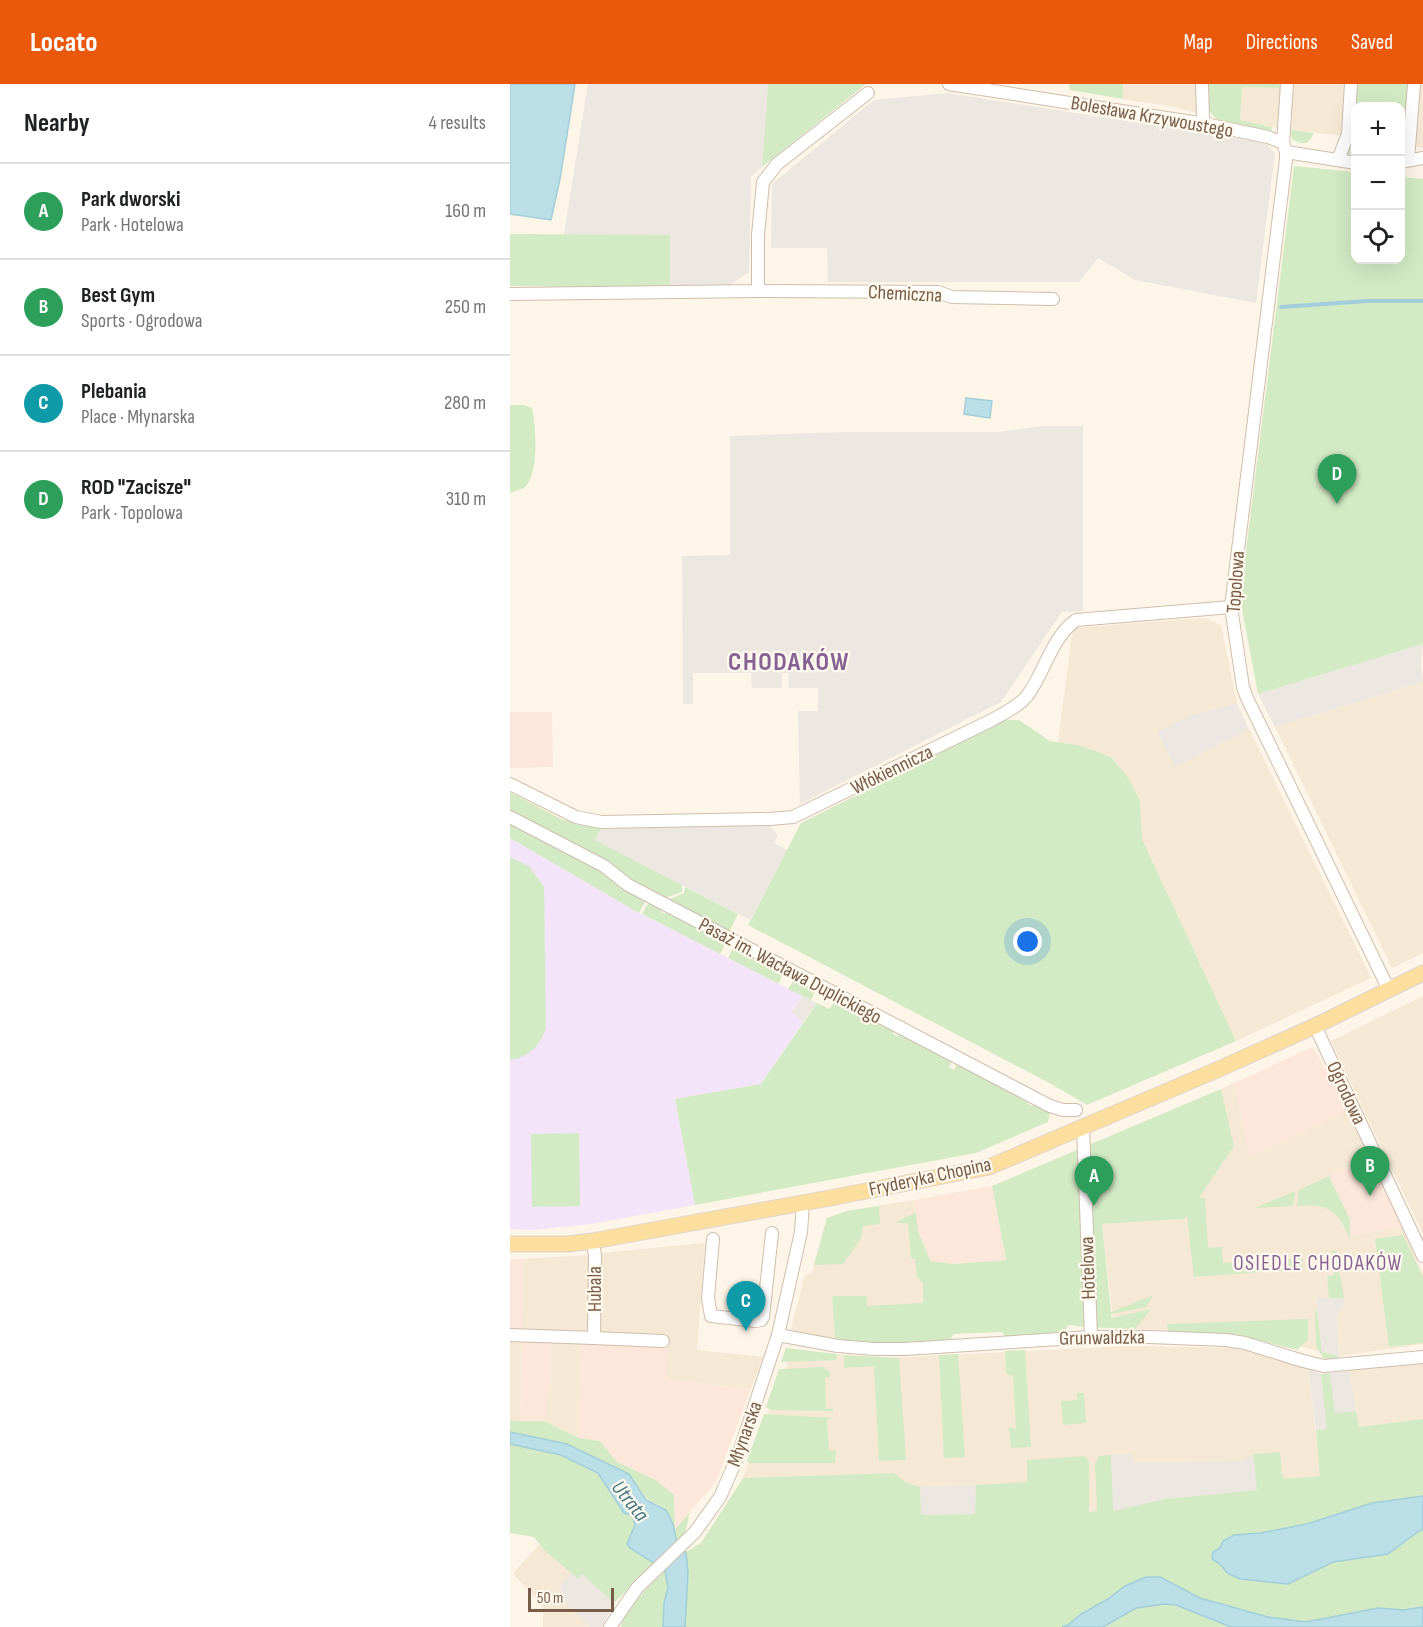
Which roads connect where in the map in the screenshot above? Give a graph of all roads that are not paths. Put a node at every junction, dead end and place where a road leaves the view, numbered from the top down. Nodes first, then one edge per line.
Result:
1 (949, 84) edge
2 (1202, 84) edge
3 (1287, 84) edge
4 (1352, 84) edge
5 (1414, 84) edge
6 (868, 93) dead end
7 (1205, 124) junction
8 (1285, 147) junction
9 (1405, 156) edge
10 (1423, 158) edge
11 (1338, 160) junction
12 (1405, 161) edge
13 (1351, 162) edge
14 (758, 291) junction
15 (510, 294) edge
16 (1053, 299) dead end
17 (1231, 607) junction
18 (510, 784) edge
19 (510, 817) edge
20 (1423, 973) edge
21 (1389, 990) junction
22 (1315, 1026) junction
23 (1076, 1110) dead end
24 (1083, 1127) junction
25 (803, 1203) junction
26 (772, 1233) dead end
27 (713, 1239) dead end
28 (593, 1240) junction
29 (510, 1244) edge
30 (1423, 1256) edge
31 (510, 1335) edge
32 (778, 1335) junction
33 (1091, 1337) junction
34 (594, 1338) junction
35 (663, 1341) dead end
36 (1423, 1357) edge
37 (614, 1622) edge

1 - 7 street, Bolesława Krzywoustego
2 - 7 street
3 - 8 street, Topolowa
4 - 11 street
5 - 9 street
6 - 14 street
7 - 8 street, Bolesława Krzywoustego
8 - 11 street, Bolesława Krzywoustego
8 - 17 street, Topolowa
10 - 12 street
11 - 13 street, Bolesława Krzywoustego
14 - 15 street, Chemiczna
14 - 16 street, Chemiczna
17 - 18 street, Włókiennicza
17 - 21 street, Topolowa
19 - 23 street, Pasaż im. Wacława Duplickiego
20 - 21 main road, Fryderyka Chopina
21 - 22 main road, Fryderyka Chopina
22 - 24 main road, Fryderyka Chopina
22 - 30 street, Ogrodowa
24 - 25 main road, Fryderyka Chopina
24 - 33 street, Hotelowa
25 - 28 main road, Fryderyka Chopina
25 - 32 street, Młynarska
26 - 27 street
28 - 29 main road, Fryderyka Chopina
28 - 34 street, Hubala
31 - 34 street, Hubala
32 - 33 street, Grunwaldzka
32 - 37 street, Młynarska
33 - 36 street, Grunwaldzka
34 - 35 street, Hubala

